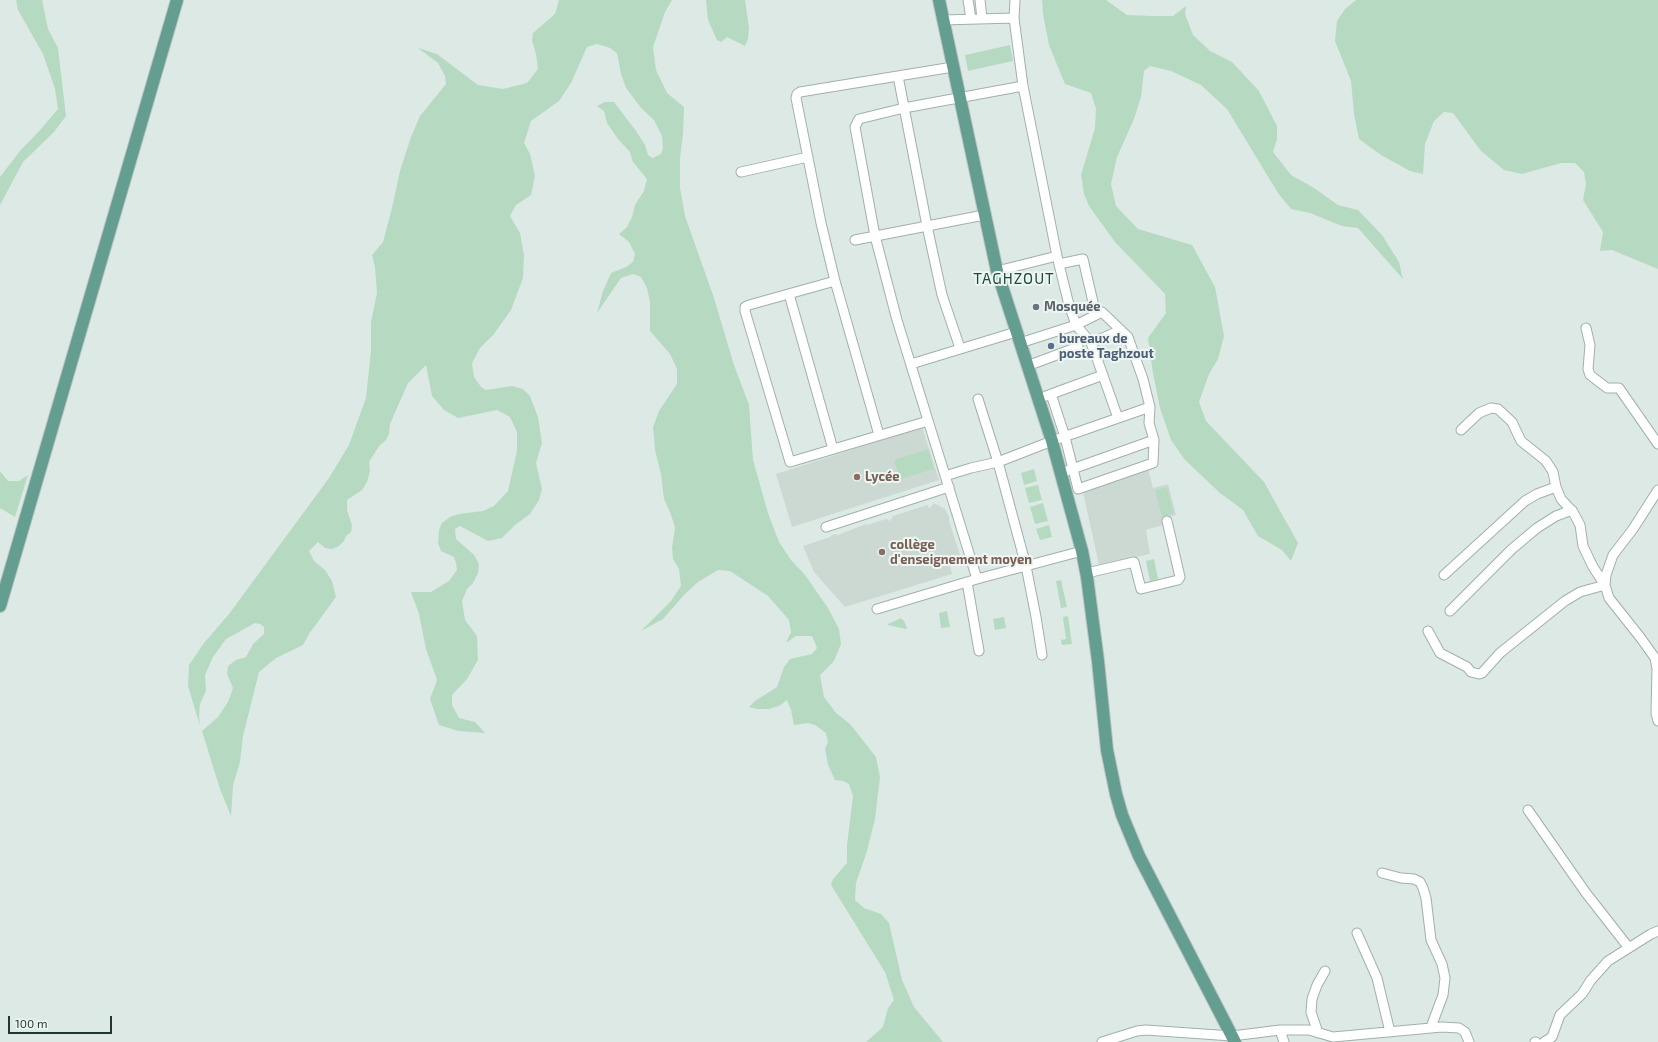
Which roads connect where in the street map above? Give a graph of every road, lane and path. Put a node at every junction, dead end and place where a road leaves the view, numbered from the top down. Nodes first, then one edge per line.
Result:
1 (177, 0) edge
2 (939, 0) edge
3 (968, 0) edge
4 (980, 0) edge
5 (1015, 0) edge
6 (1014, 18) junction
7 (982, 19) junction
8 (942, 20) junction
9 (971, 20) junction
10 (953, 67) junction
11 (898, 76) junction
12 (1022, 86) junction
13 (959, 98) junction
14 (904, 108) junction
15 (808, 158) junction
16 (741, 172) dead end
17 (984, 215) junction
18 (927, 226) junction
19 (875, 236) junction
20 (855, 240) dead end
21 (1058, 260) junction
22 (997, 271) junction
23 (835, 281) junction
24 (789, 294) junction
25 (1096, 315) junction
26 (1076, 324) junction
27 (1586, 328) dead end
28 (1121, 330) junction
29 (1018, 337) junction
30 (1091, 343) junction
31 (1078, 347) dead end
32 (960, 348) junction
33 (911, 364) junction
34 (1027, 366) junction
35 (1103, 375) junction
36 (1050, 394) junction
37 (1038, 398) junction
38 (978, 399) dead end
39 (1150, 407) junction
40 (1118, 418) junction
41 (928, 421) junction
42 (1461, 430) dead end
43 (879, 435) junction
44 (1064, 437) junction
45 (1154, 440) junction
46 (1052, 441) junction
47 (1658, 444) edge
48 (833, 449) junction
49 (998, 462) junction
50 (1073, 468) junction
51 (1061, 472) junction
52 (945, 476) junction
53 (949, 487) junction
54 (1556, 487) junction
55 (1658, 490) edge
56 (1572, 510) junction
57 (1167, 521) dead end
58 (826, 528) dead end
59 (1082, 551) junction
60 (1026, 566) junction
61 (1087, 573) junction
62 (1444, 575) dead end
63 (977, 579) junction
64 (967, 582) junction
65 (1605, 585) junction
66 (0, 606) edge
67 (877, 609) dead end
68 (1450, 611) dead end
69 (1428, 631) dead end
70 (979, 651) dead end
71 (1042, 655) dead end
72 (1658, 721) edge
73 (1528, 810) dead end
74 (1382, 873) dead end
75 (1658, 931) edge
76 (1357, 933) dead end
77 (1629, 948) junction
78 (1325, 972) dead end
79 (1431, 1027) junction
80 (1280, 1030) junction
81 (1390, 1032) junction
82 (1318, 1033) junction
83 (1233, 1039) edge
84 (1346, 1039) edge
85 (1102, 1042) edge
86 (1284, 1042) edge
87 (1469, 1042) edge
88 (1544, 1042) edge

1 - 66 main road
2 - 8 main road
3 - 9 street
4 - 7 street
5 - 6 street
6 - 7 street
6 - 12 street
7 - 9 street
8 - 9 street
8 - 10 main road
10 - 11 street
10 - 13 main road
11 - 14 street
11 - 15 street
12 - 13 street
12 - 21 street
13 - 14 street
13 - 17 main road
14 - 18 street
14 - 19 street
15 - 16 street
15 - 23 street
17 - 18 street
17 - 22 main road
18 - 19 street
18 - 32 street
19 - 20 street
19 - 33 street
21 - 22 street
21 - 25 street
21 - 26 street
22 - 29 main road
23 - 24 street
23 - 43 street
24 - 48 street
24 - 48 street
25 - 26 street
25 - 28 street
26 - 29 street
26 - 30 street
27 - 47 street
28 - 30 street
28 - 39 street
29 - 32 street
29 - 34 main road
30 - 35 street
31 - 34 street
32 - 33 street
33 - 41 street
34 - 37 main road
35 - 36 street
35 - 40 street
36 - 37 street
36 - 44 street
37 - 46 main road
38 - 49 street
39 - 40 street
39 - 45 street
40 - 44 street
41 - 43 street
41 - 52 street
42 - 54 street
43 - 48 street
44 - 46 street
44 - 50 street
45 - 50 street
45 - 50 street
46 - 49 street
46 - 51 main road
49 - 52 street
49 - 60 street
50 - 51 street
51 - 59 main road
52 - 53 street
53 - 58 street
53 - 63 street
54 - 56 street
54 - 62 street
55 - 65 street
56 - 65 street
56 - 68 street
57 - 61 street
59 - 60 street
59 - 61 main road
60 - 63 street
60 - 71 street
61 - 83 main road
63 - 64 street
64 - 67 street
64 - 70 street
65 - 69 street
65 - 72 street
73 - 77 street
74 - 79 street
75 - 77 street
76 - 81 street
77 - 88 street
78 - 82 street
79 - 81 street
79 - 87 street
80 - 82 street
80 - 83 street
80 - 86 street
81 - 84 street
82 - 84 street
83 - 85 street

